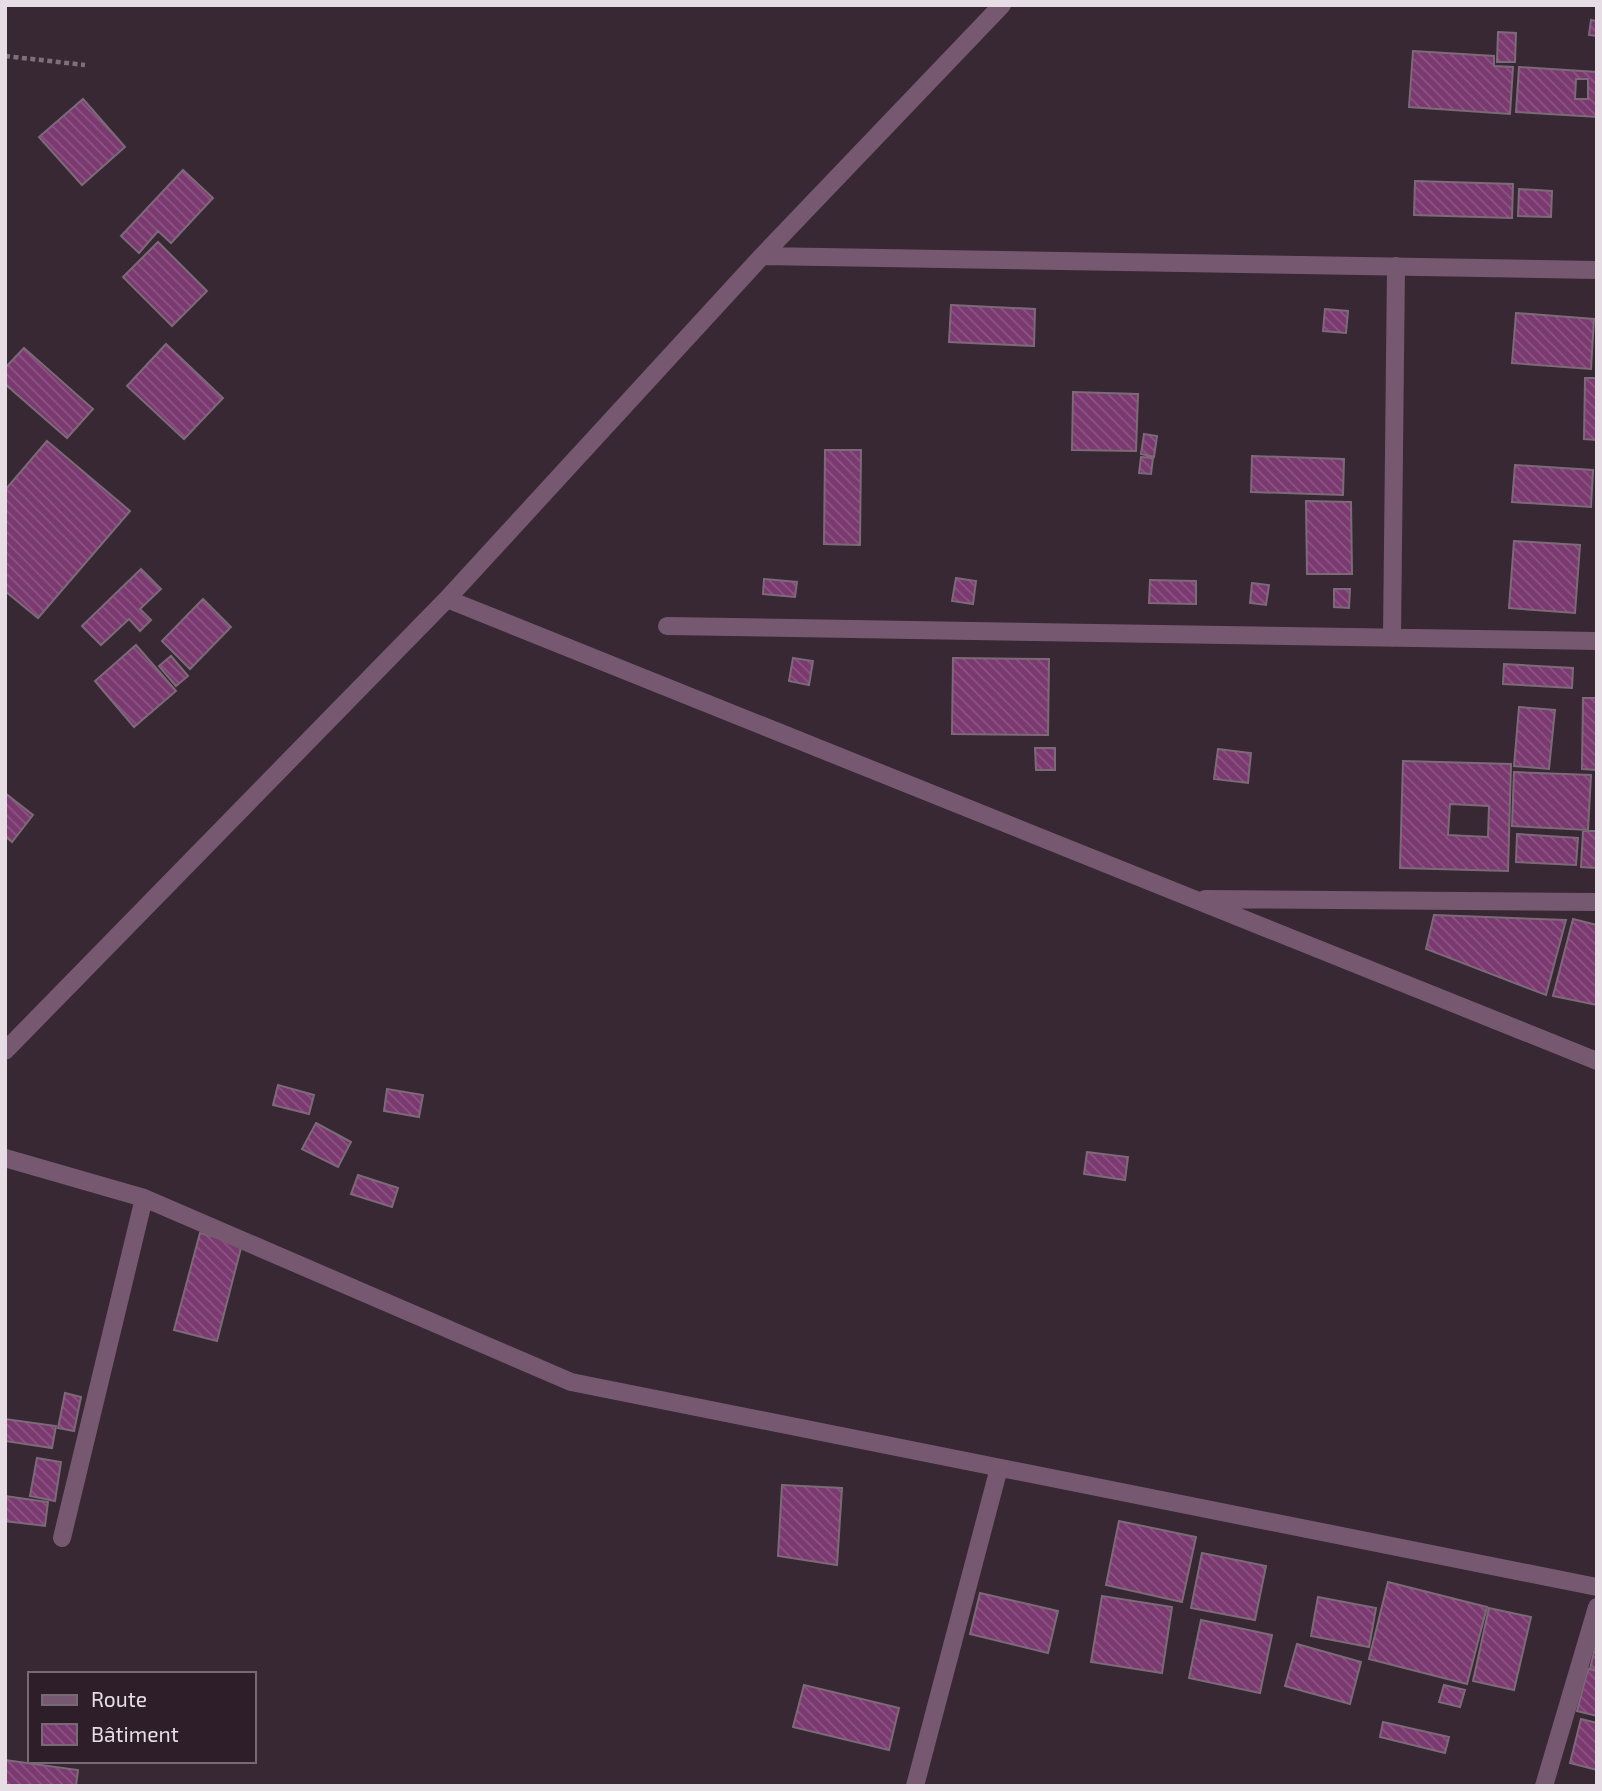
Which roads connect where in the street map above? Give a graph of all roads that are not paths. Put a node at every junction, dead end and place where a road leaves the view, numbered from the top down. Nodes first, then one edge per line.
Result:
1 (1002, 5) edge
2 (762, 256) junction
3 (1396, 267) junction
4 (1597, 270) edge
5 (447, 599) junction
6 (667, 626) dead end
7 (1392, 638) junction
8 (1597, 641) edge
9 (1196, 900) junction
10 (1597, 902) edge
11 (5, 1051) edge
12 (1597, 1061) edge
13 (5, 1158) edge
14 (144, 1198) junction
15 (999, 1468) junction
16 (62, 1538) dead end
17 (1597, 1587) edge
18 (1597, 1607) edge
19 (915, 1786) edge
20 (1544, 1786) edge

1 - 2 street
2 - 3 street
2 - 5 street
3 - 4 street
3 - 7 street
5 - 9 street
5 - 11 street
6 - 7 street
7 - 8 street
9 - 10 street
9 - 12 street
13 - 14 street
14 - 15 street
14 - 16 street
15 - 17 street
15 - 19 street
18 - 20 street

